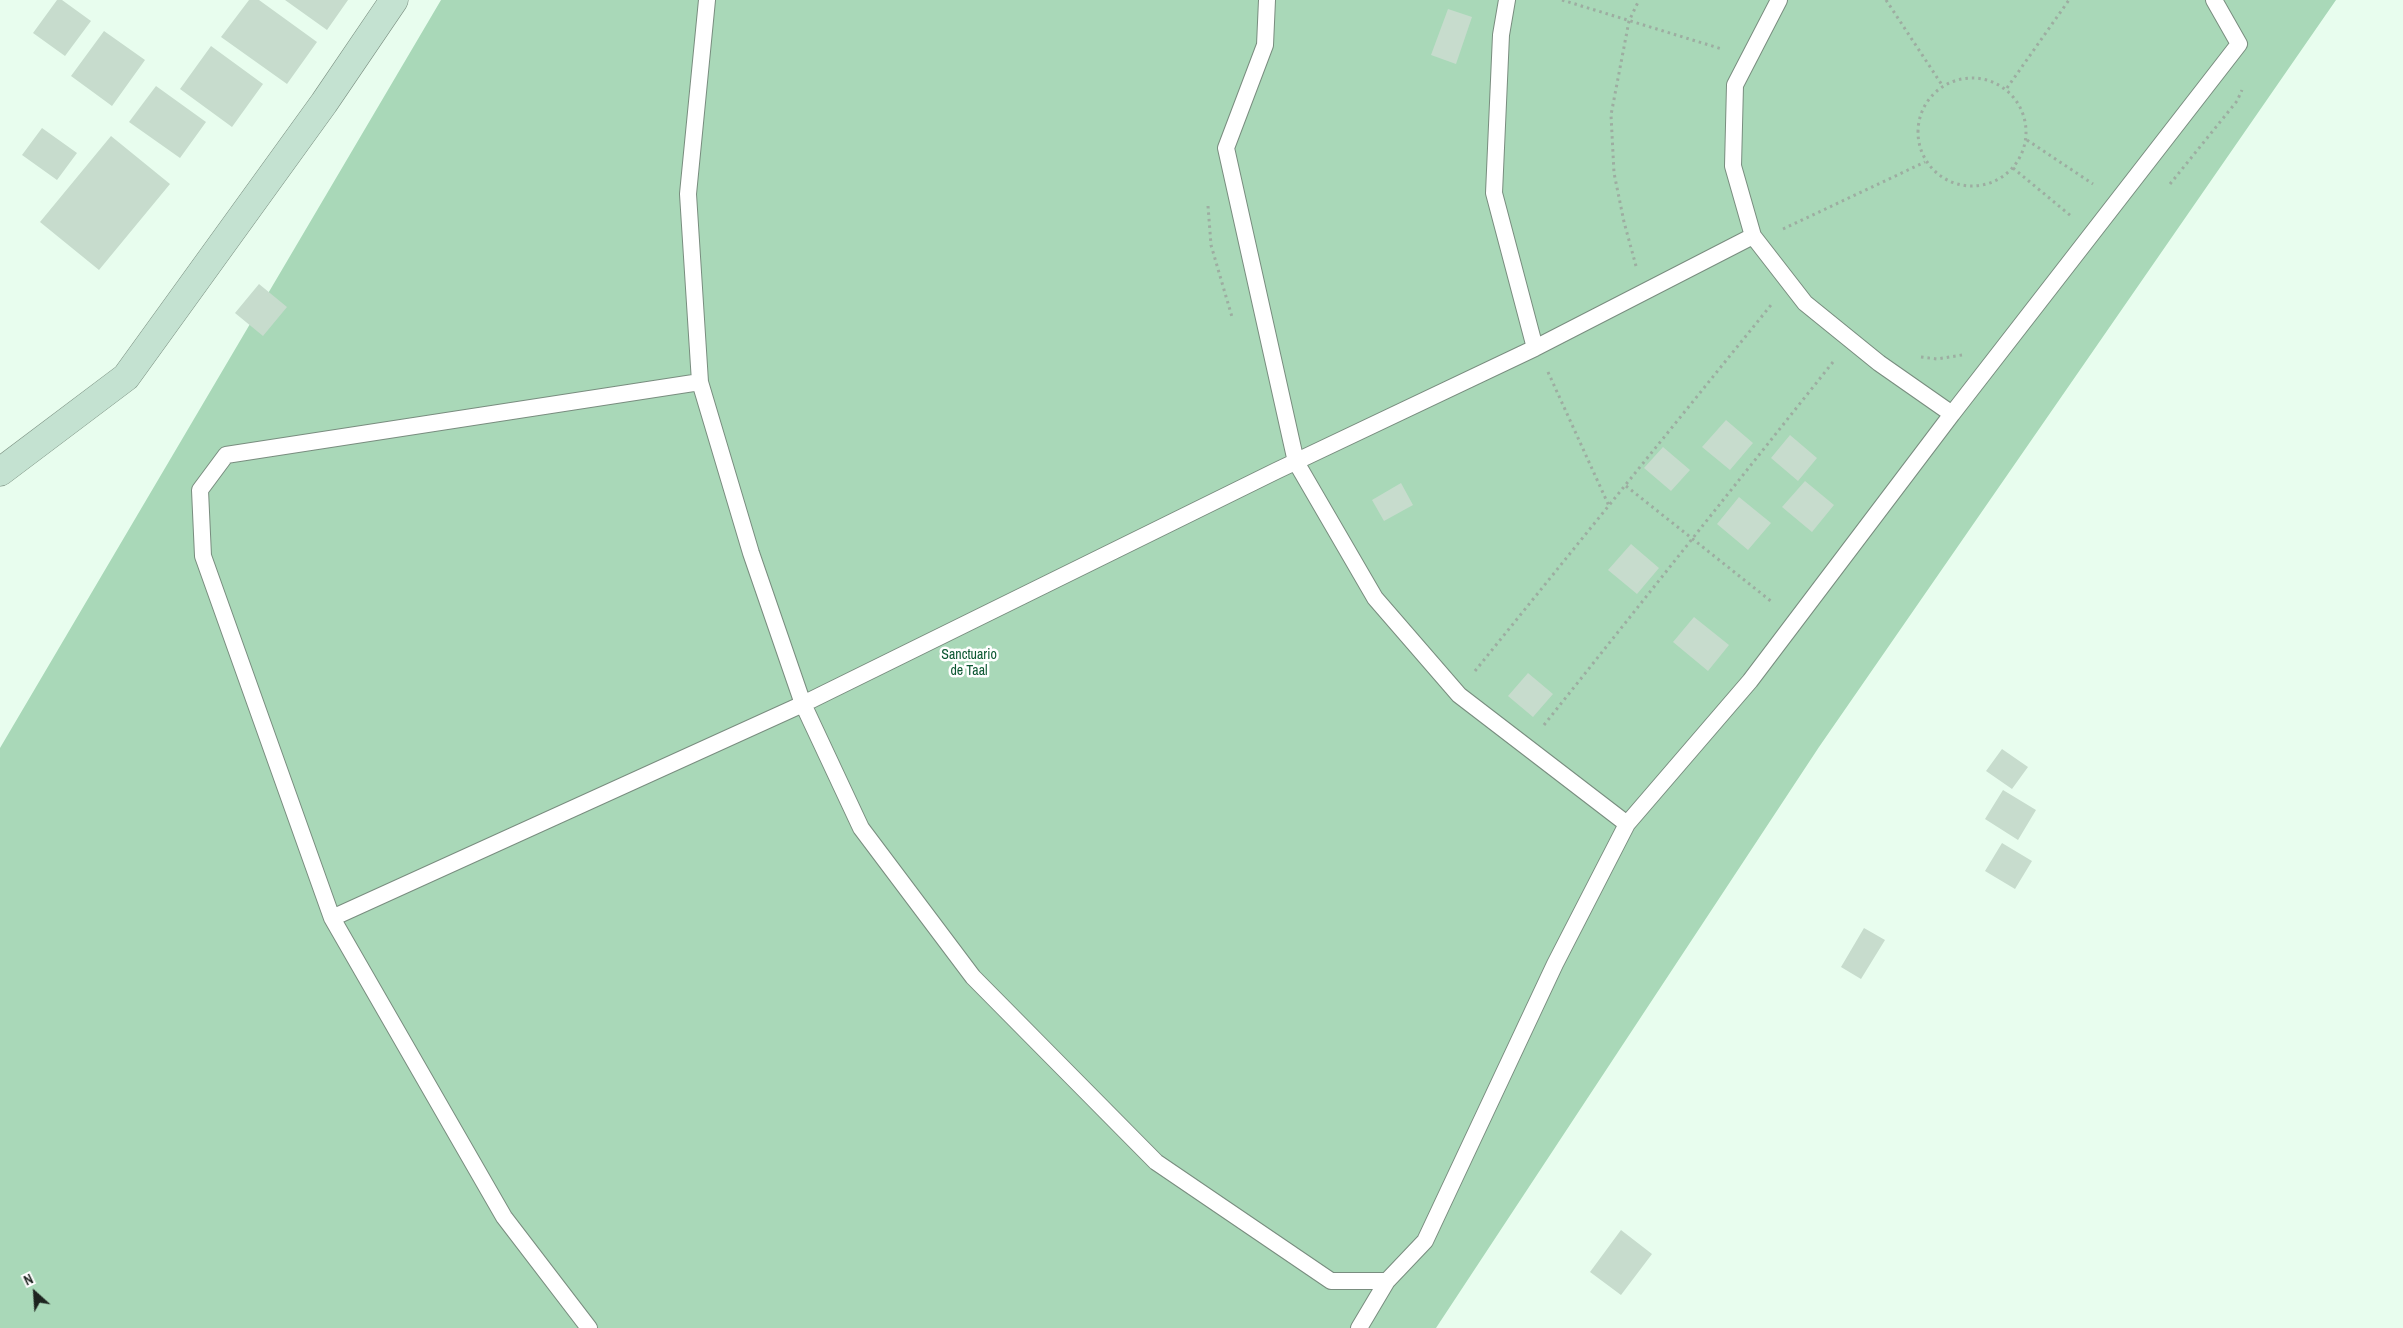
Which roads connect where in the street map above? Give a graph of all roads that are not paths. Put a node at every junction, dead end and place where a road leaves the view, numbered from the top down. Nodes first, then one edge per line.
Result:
1 (394, 0) edge
2 (707, 0) edge
3 (1267, 0) edge
4 (1507, 0) edge
5 (1779, 0) edge
6 (2214, 0) edge
7 (1753, 236) junction
8 (1535, 348) junction
9 (700, 382) junction
10 (1952, 414) junction
11 (1296, 462) junction
12 (0, 472) edge
13 (804, 704) junction
14 (1627, 824) junction
15 (332, 918) junction
16 (1387, 1281) junction
17 (589, 1328) edge
18 (1359, 1328) edge

1 - 12 street
2 - 9 lane
3 - 11 lane
4 - 8 lane
5 - 7 lane
6 - 10 lane
7 - 8 lane
7 - 10 lane
8 - 11 lane
9 - 13 lane
9 - 15 lane
10 - 14 lane
11 - 13 lane
11 - 14 lane
13 - 15 lane
13 - 16 lane
14 - 16 lane
15 - 17 lane
16 - 18 lane

